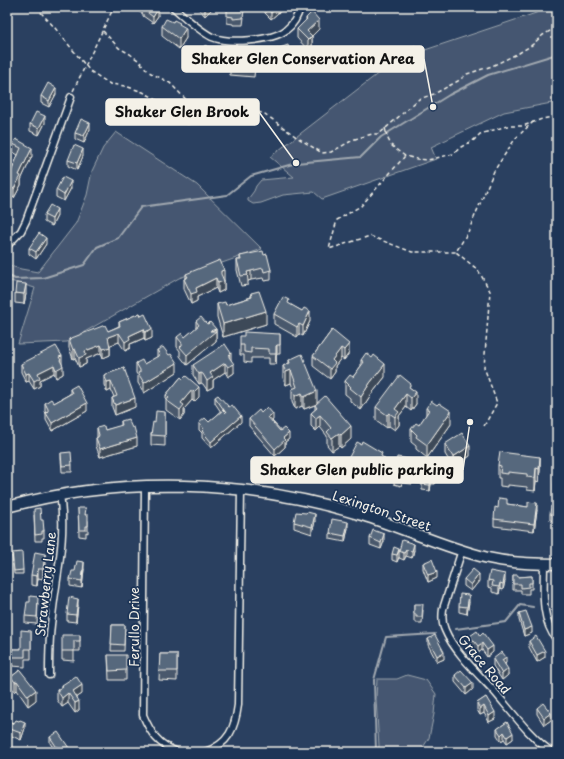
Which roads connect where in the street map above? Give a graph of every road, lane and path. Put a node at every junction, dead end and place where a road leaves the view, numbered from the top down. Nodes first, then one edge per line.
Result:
1 (36, 7) edge
2 (114, 7) edge
3 (173, 7) edge
4 (300, 7) edge
5 (557, 27) edge
6 (103, 31) junction
7 (85, 65) junction
8 (71, 97) joint
9 (197, 116) junction
10 (557, 116) edge
11 (534, 122) junction
12 (385, 128) junction
13 (405, 156) junction
14 (7, 246) edge
15 (456, 252) junction
16 (484, 426) dead end
17 (145, 486) junction
18 (241, 490) junction
19 (60, 495) junction
20 (7, 507) edge
21 (462, 550) junction
22 (544, 564) junction
23 (557, 564) edge
24 (557, 640) edge
25 (49, 675) dead end
26 (177, 752) edge
27 (206, 752) edge
28 (552, 752) edge

1 - 7 path
2 - 6 path
3 - 4 street
5 - 12 path
6 - 7 path
6 - 9 path
7 - 8 path
7 - 9 path
8 - 14 street
9 - 12 path
10 - 11 path
11 - 13 path
11 - 15 path
12 - 13 path, bridge
13 - 15 path
15 - 16 path
17 - 18 main road, Lexington Street
17 - 19 main road, Lexington Street
17 - 26 street, Ferullo Drive
18 - 21 main road, Lexington Street
18 - 27 street
19 - 20 main road, Lexington Street
19 - 25 street, Strawberry Lane
21 - 22 main road, Lexington Street
21 - 28 street, Grace Road
22 - 23 main road, Lexington Street
22 - 24 street

